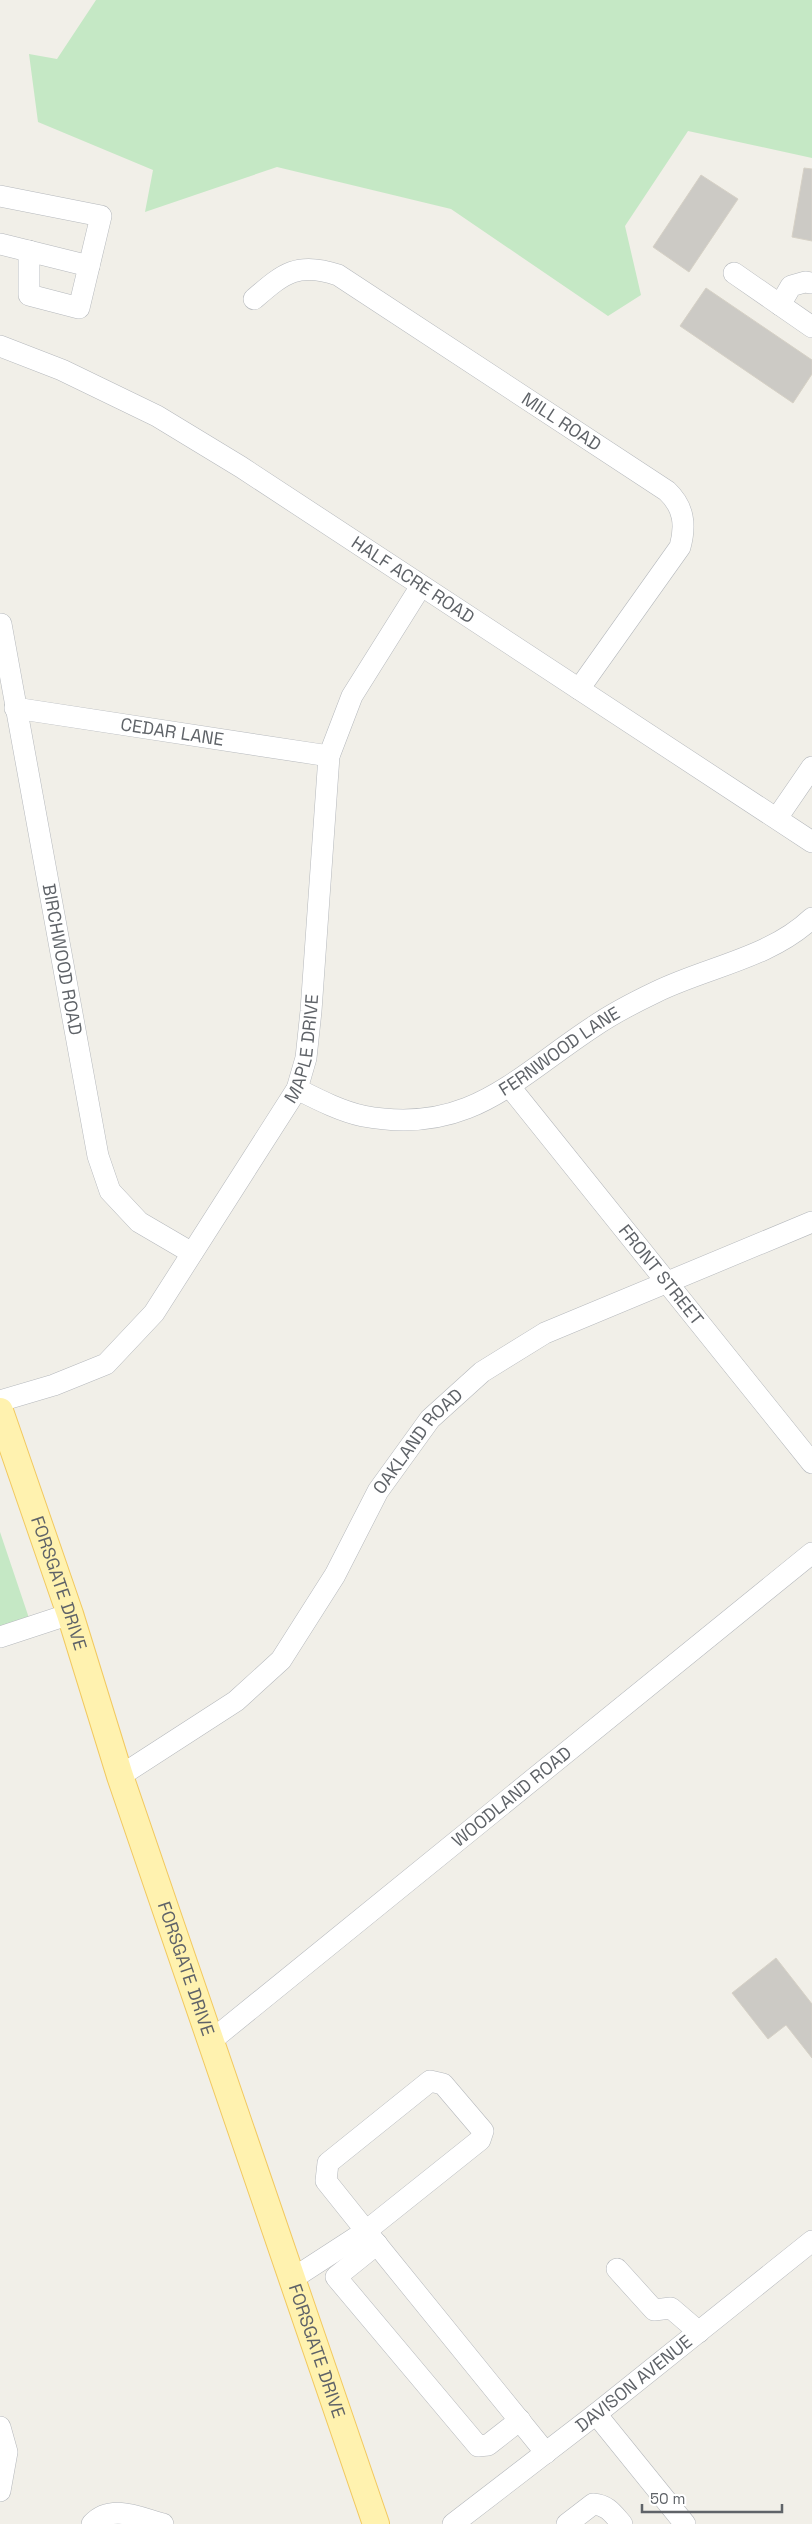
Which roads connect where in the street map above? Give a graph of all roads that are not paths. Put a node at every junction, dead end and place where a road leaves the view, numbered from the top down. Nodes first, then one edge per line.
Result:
1 (0, 196) edge
2 (0, 244) edge
3 (29, 251) junction
4 (88, 266) junction
5 (734, 273) dead end
6 (812, 283) edge
7 (254, 299) dead end
8 (780, 305) junction
9 (812, 327) edge
10 (0, 346) edge
11 (421, 586) junction
12 (1, 624) edge
13 (579, 689) junction
14 (15, 708) junction
15 (329, 756) junction
16 (812, 768) edge
17 (777, 818) junction
18 (812, 842) edge
19 (812, 918) edge
20 (510, 1087) junction
21 (296, 1089) junction
22 (812, 1222) edge
23 (192, 1253) junction
24 (666, 1281) junction
25 (0, 1401) edge
26 (0, 1411) edge
27 (812, 1463) edge
28 (812, 1553) edge
29 (70, 1614) junction
30 (0, 1637) edge
31 (120, 1776) junction
32 (212, 2040) junction
33 (372, 2238) junction
34 (812, 2241) edge
35 (617, 2269) dead end
36 (292, 2280) junction
37 (699, 2332) junction
38 (596, 2414) junction
39 (520, 2420) junction
40 (0, 2427) edge
41 (546, 2453) junction
42 (0, 2491) edge
43 (465, 2520) edge
44 (92, 2524) edge
45 (163, 2524) edge
46 (376, 2524) edge
47 (567, 2524) edge
48 (622, 2524) edge
49 (685, 2524) edge

1 - 4 street
2 - 3 street
3 - 4 street
3 - 4 street
5 - 8 street
6 - 8 street
7 - 13 street, MILL ROAD
8 - 9 street
10 - 11 street, HALF ACRE ROAD
11 - 13 street, HALF ACRE ROAD
11 - 15 street, MAPLE DRIVE
12 - 14 street, BIRCHWOOD ROAD
13 - 17 street, HALF ACRE ROAD
14 - 15 street, CEDAR LANE
14 - 23 street, BIRCHWOOD ROAD
15 - 21 street, MAPLE DRIVE
16 - 17 street
17 - 18 street, HALF ACRE ROAD
19 - 20 street, FERNWOOD LANE
20 - 21 street, FERNWOOD LANE
20 - 24 street, FRONT STREET
21 - 23 street, MAPLE DRIVE
22 - 24 street, OAKLAND ROAD
23 - 25 street, MAPLE DRIVE
24 - 27 street, FRONT STREET
24 - 31 street, OAKLAND ROAD
26 - 29 main road, FORSGATE DRIVE
28 - 32 street, WOODLAND ROAD
29 - 30 street
29 - 31 main road, FORSGATE DRIVE
31 - 32 main road, FORSGATE DRIVE
32 - 36 main road, FORSGATE DRIVE
33 - 33 street
33 - 36 street
33 - 39 street
33 - 39 street
34 - 37 street, DAVISON AVENUE
35 - 37 street
36 - 46 main road, FORSGATE DRIVE
37 - 38 street, DAVISON AVENUE
38 - 41 street, DAVISON AVENUE
38 - 49 street
39 - 41 street
40 - 42 street
41 - 43 street, DAVISON AVENUE
44 - 45 street
47 - 48 street

